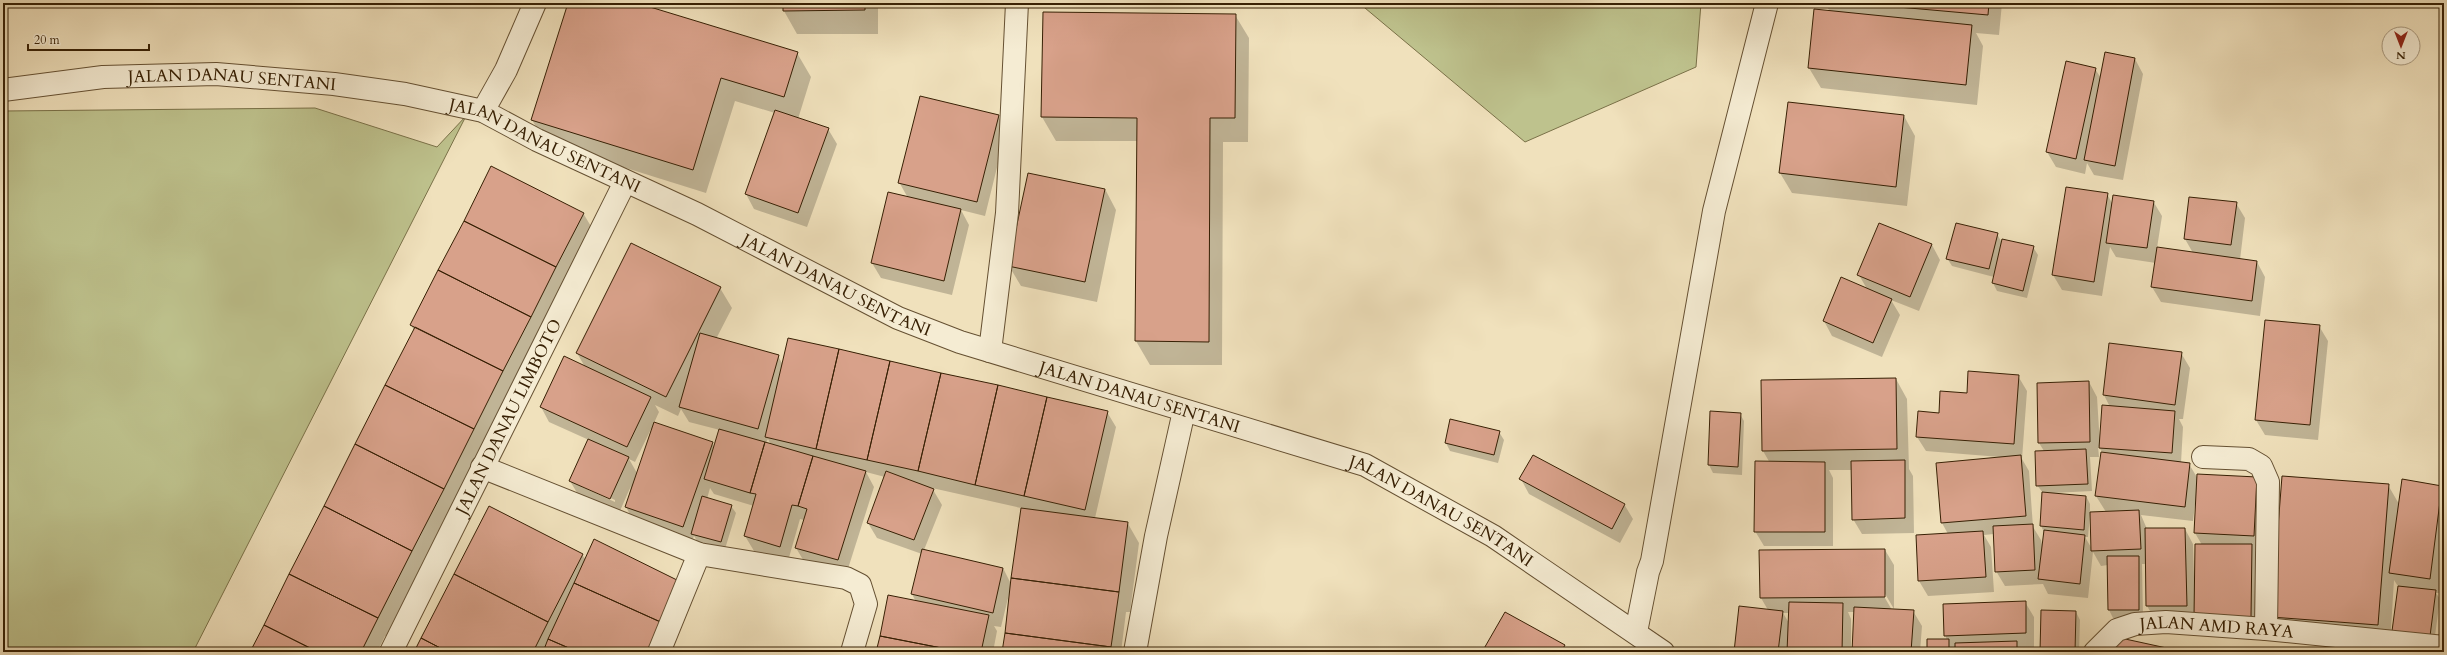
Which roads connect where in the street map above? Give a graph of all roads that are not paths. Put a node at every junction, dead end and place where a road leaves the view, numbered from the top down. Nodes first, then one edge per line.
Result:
1 (535, 3) edge
2 (1016, 3) edge
3 (1767, 3) edge
4 (3, 90) edge
5 (483, 111) junction
6 (625, 182) junction
7 (990, 351) junction
8 (1184, 411) junction
9 (2203, 457) dead end
10 (482, 468) junction
11 (699, 554) junction
12 (2266, 629) junction
13 (1636, 632) junction
14 (2444, 647) edge
15 (391, 652) edge
16 (659, 652) edge
17 (852, 652) edge
18 (1135, 652) edge
19 (1662, 652) edge
20 (2095, 652) edge

1 - 5 street
2 - 7 street
3 - 13 street
4 - 5 street, JALAN DANAU SENTANI
5 - 6 street, JALAN DANAU SENTANI
6 - 7 street, JALAN DANAU SENTANI
6 - 10 street, JALAN DANAU LIMBOTO
7 - 8 street, JALAN DANAU SENTANI
8 - 13 street, JALAN DANAU SENTANI
8 - 18 street
9 - 12 street
10 - 11 street
10 - 15 street, JALAN DANAU LIMBOTO
11 - 16 street
11 - 17 street
12 - 14 street, JALAN AMD RAYA
12 - 20 street, JALAN AMD RAYA
13 - 19 street, JALAN DANAU SENTANI

